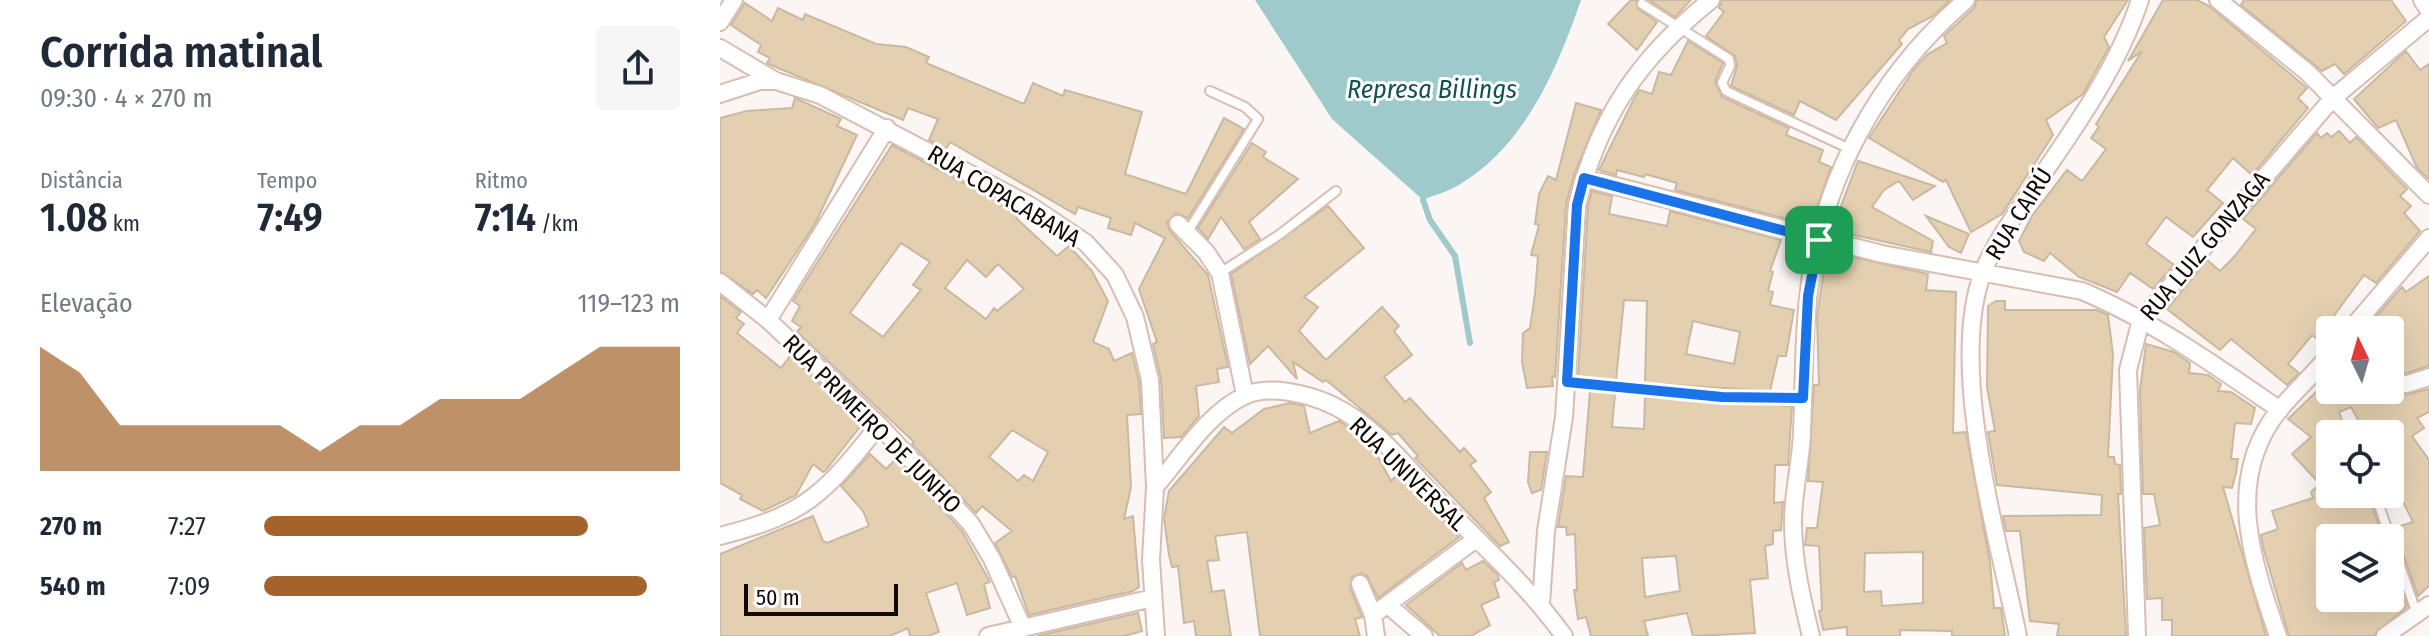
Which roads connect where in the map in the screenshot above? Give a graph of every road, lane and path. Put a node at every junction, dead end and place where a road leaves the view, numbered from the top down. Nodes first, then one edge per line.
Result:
1 (734, 0) edge
2 (1711, 0) edge
3 (1966, 0) edge
4 (2140, 0) edge
5 (2218, 0) edge
6 (2422, 0) edge
7 (1642, 4) dead end
8 (2429, 11) edge
9 (2429, 18) edge
10 (720, 22) edge
11 (1677, 27) junction
12 (720, 48) edge
13 (776, 81) junction
14 (1210, 91) dead end
15 (720, 94) edge
16 (2333, 98) junction
17 (887, 128) junction
18 (1850, 149) junction
19 (1584, 178) junction
20 (1336, 191) dead end
21 (2429, 195) edge
22 (1182, 229) joint
23 (2429, 238) edge
24 (1819, 240) junction
25 (1983, 270) junction
26 (1220, 273) junction
27 (720, 282) edge
28 (2362, 316) edge
29 (768, 320) junction
30 (2141, 320) junction
31 (2316, 370) edge
32 (2429, 377) edge
33 (1567, 382) junction
34 (2404, 382) edge
35 (2407, 384) joint
36 (1245, 395) junction
37 (1803, 398) junction
38 (2280, 410) junction
39 (879, 425) junction
40 (1155, 487) junction
41 (2381, 508) edge
42 (720, 536) edge
43 (1476, 539) junction
44 (1360, 584) dead end
45 (1153, 598) junction
46 (1541, 604) junction
47 (1389, 606) junction
48 (2425, 614) edge
49 (1373, 615) junction
50 (1023, 628) junction
51 (988, 636) edge
52 (1156, 636) edge
53 (1376, 636) edge
54 (1424, 636) edge
55 (1564, 636) edge
56 (1811, 636) edge
57 (2018, 636) edge
58 (2137, 636) edge
59 (2278, 636) edge
60 (2385, 636) edge

1 - 10 street
2 - 11 street
3 - 18 street
4 - 25 street, RUA CAIRÚ
5 - 16 street
6 - 8 street
7 - 11 lane
9 - 16 street, RUA LUIZ GONZAGA
11 - 18 lane
11 - 19 street
12 - 13 street
13 - 15 street, RUA COPACABANA
13 - 17 street, RUA COPACABANA
14 - 22 lane
16 - 21 street
16 - 30 street, RUA LUIZ GONZAGA
17 - 29 street
17 - 40 street, RUA COPACABANA
18 - 24 street
19 - 24 street
19 - 33 street
20 - 26 lane
22 - 26 street
23 - 28 street
24 - 25 street
24 - 37 street
25 - 30 street
25 - 57 street, RUA CAIRÚ
26 - 36 street
27 - 29 street, RUA PRIMEIRO DE JUNHO
29 - 39 street, RUA PRIMEIRO DE JUNHO
30 - 38 street
30 - 58 street, RUA LUIZ GONZAGA
31 - 38 street
32 - 35 street
33 - 37 lane
33 - 46 street
34 - 35 lane
36 - 40 street
36 - 43 street, RUA UNIVERSAL
37 - 56 street
38 - 59 street
39 - 42 street
39 - 50 street, RUA PRIMEIRO DE JUNHO
40 - 45 street, RUA COPACABANA
41 - 48 lane
43 - 46 street, RUA UNIVERSAL
43 - 47 street
44 - 49 street
45 - 50 street
45 - 52 street, RUA COPACABANA
46 - 55 street, RUA UNIVERSAL
47 - 49 street
47 - 54 street
48 - 60 street
49 - 53 street
50 - 51 street

